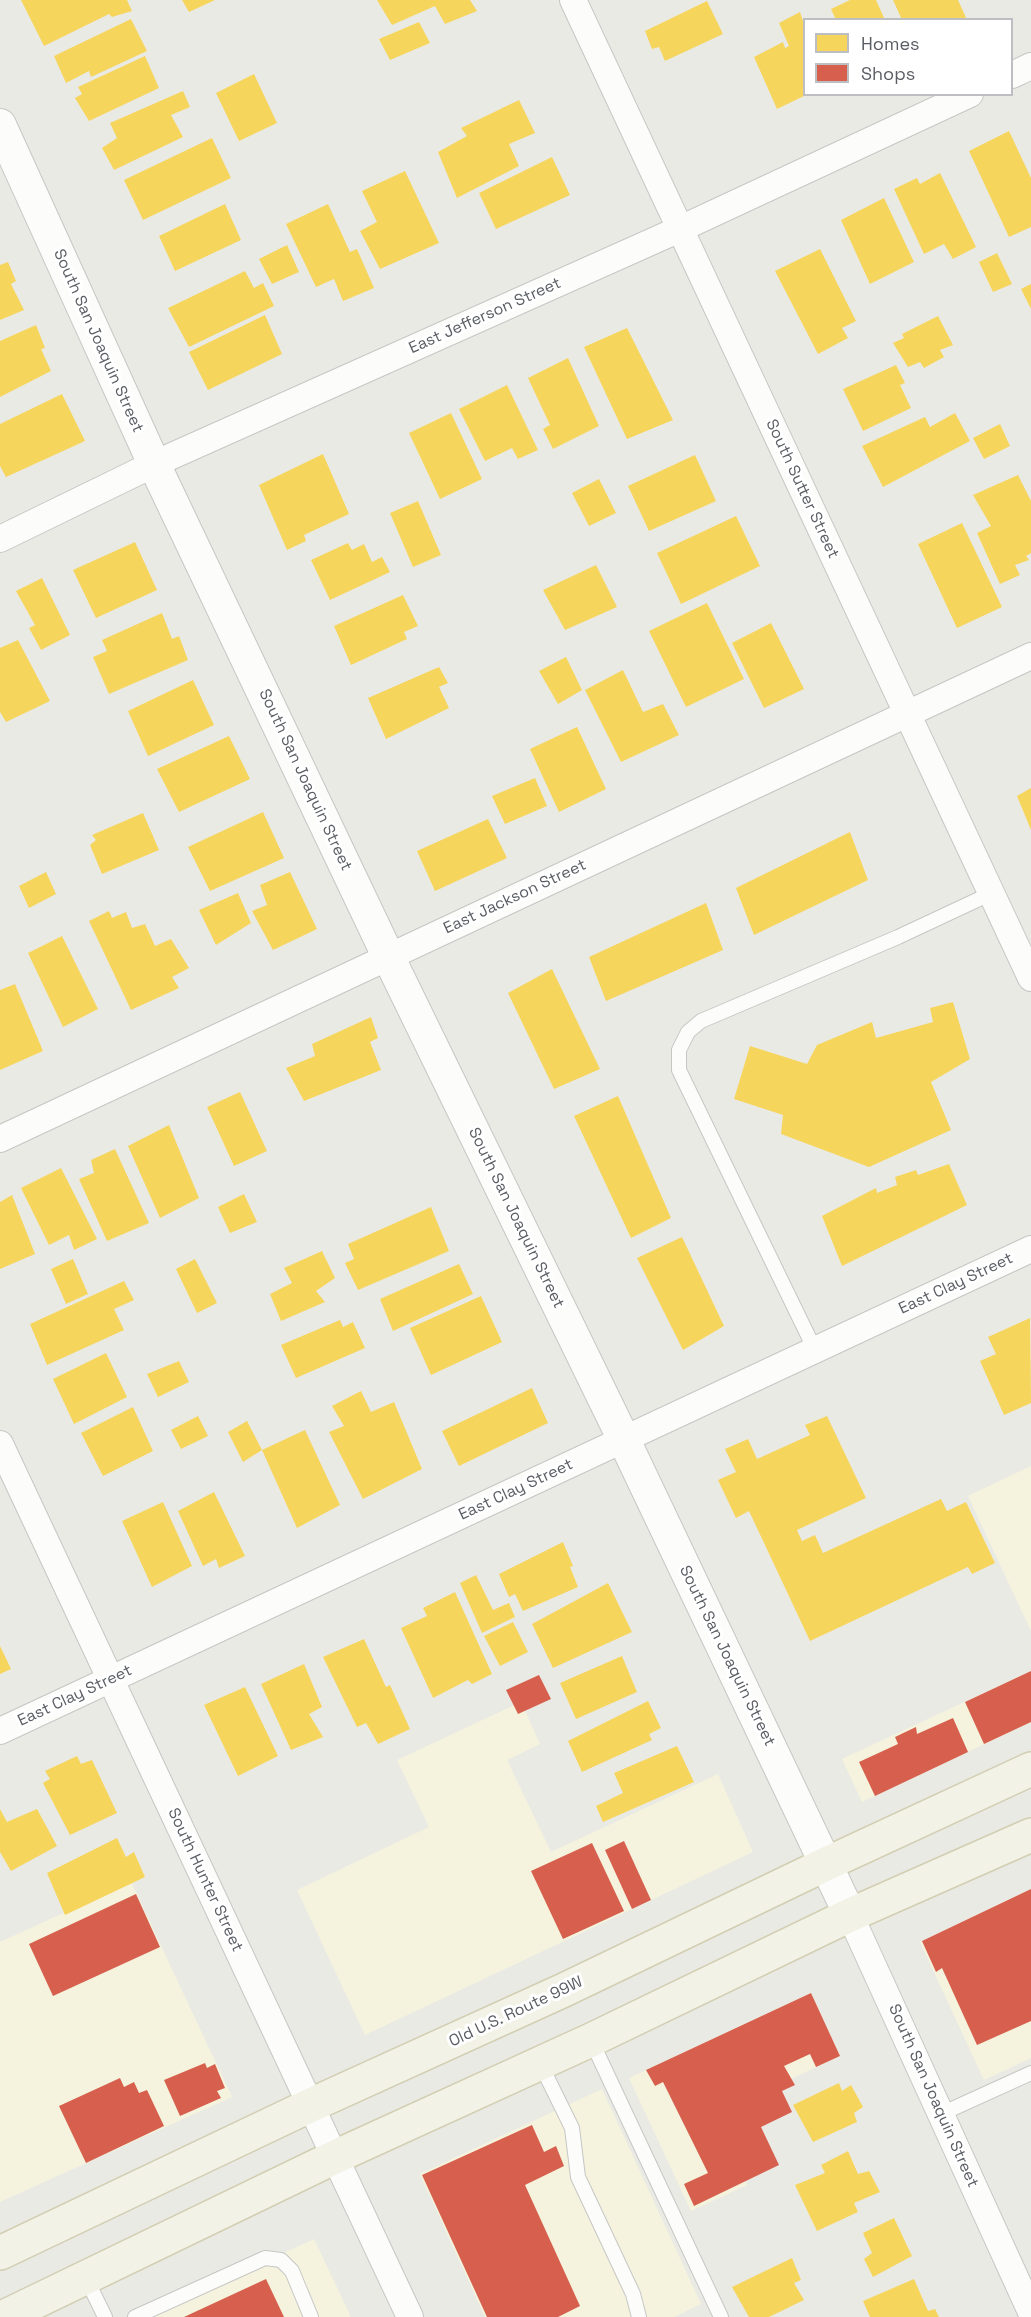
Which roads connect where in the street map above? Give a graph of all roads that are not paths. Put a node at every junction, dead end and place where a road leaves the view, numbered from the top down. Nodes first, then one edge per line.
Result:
1 (573, 0) edge
2 (1031, 66) edge
3 (1013, 74) edge
4 (966, 96) edge
5 (0, 125) edge
6 (680, 229) junction
7 (154, 464) junction
8 (0, 539) edge
9 (1031, 656) edge
10 (908, 714) junction
11 (992, 893) junction
12 (388, 956) junction
13 (1031, 978) edge
14 (0, 1139) edge
15 (1031, 1249) edge
16 (815, 1350) junction
17 (624, 1440) junction
18 (0, 1444) edge
19 (111, 1679) junction
20 (0, 1731) edge
21 (1031, 1769) edge
22 (1031, 1836) edge
23 (826, 1864) junction
24 (850, 1915) junction
25 (591, 2040) junction
26 (540, 2063) junction
27 (1031, 2073) edge
28 (311, 2105) junction
29 (941, 2114) junction
30 (335, 2157) junction
31 (0, 2253) edge
32 (87, 2278) junction
33 (1031, 2312) edge
34 (16, 2315) edge
35 (105, 2317) edge
36 (135, 2317) edge
37 (311, 2317) edge
38 (410, 2317) edge
39 (639, 2317) edge
40 (721, 2317) edge

1 - 6 street, South Sutter Street
2 - 3 street
4 - 6 street, East Jefferson Street
5 - 7 street, South San Joaquin Street
6 - 7 street, East Jefferson Street
6 - 10 street, South Sutter Street
7 - 8 street, East Jefferson Street
7 - 12 street, South San Joaquin Street
9 - 10 street, East Jackson Street
10 - 11 street, South Sutter Street
10 - 12 street, East Jackson Street
11 - 13 street, South Sutter Street
11 - 16 lane
12 - 14 street, East Jackson Street
12 - 17 street, South San Joaquin Street
15 - 16 street, East Clay Street
16 - 17 street, East Clay Street
17 - 19 street, East Clay Street
17 - 23 street, South San Joaquin Street
18 - 19 street, South Hunter Street
19 - 20 street, East Clay Street
19 - 28 street, South Hunter Street
21 - 23 main road, Old U.S. Route 99W
22 - 24 main road
23 - 24 street, South San Joaquin Street
23 - 28 main road, Old U.S. Route 99W
24 - 25 main road
24 - 29 street, South San Joaquin Street
25 - 26 main road
25 - 40 lane
26 - 30 main road
26 - 39 lane
27 - 29 lane
28 - 30 street, South Hunter Street
28 - 31 main road, Old U.S. Route 99W
29 - 33 street, South San Joaquin Street
30 - 32 main road
30 - 38 street, South Hunter Street
32 - 34 main road
32 - 35 lane
36 - 37 lane

